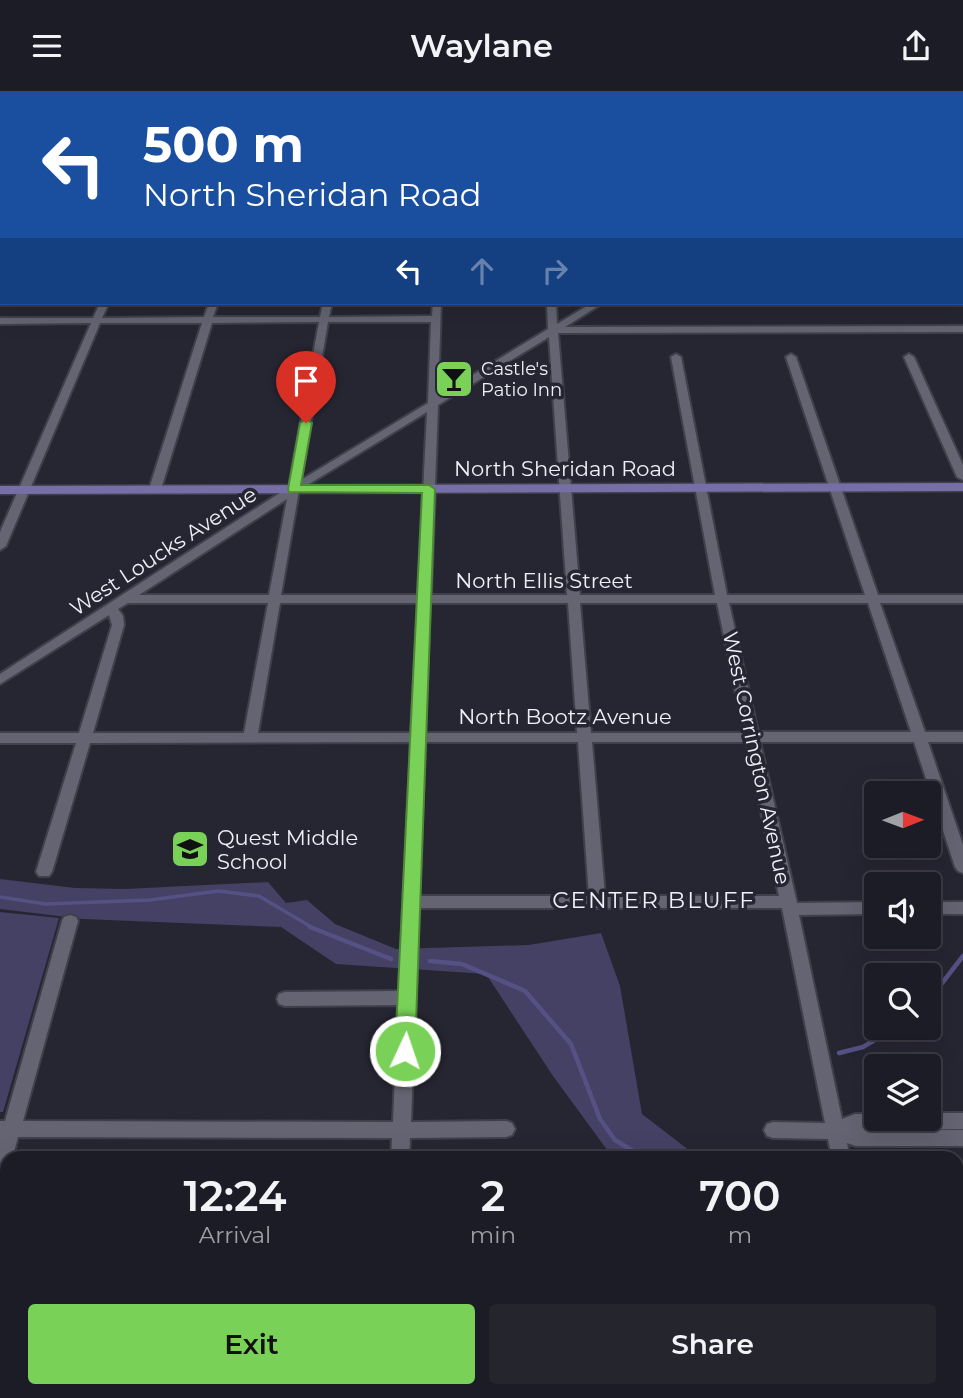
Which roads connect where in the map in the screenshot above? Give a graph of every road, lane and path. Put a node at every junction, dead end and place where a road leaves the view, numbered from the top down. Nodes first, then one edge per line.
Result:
1 (103, 305) edge
2 (211, 305) edge
3 (327, 305) edge
4 (437, 305) edge
5 (551, 305) edge
6 (595, 305) edge
7 (436, 319) junction
8 (324, 320) junction
9 (0, 321) edge
10 (96, 321) junction
11 (207, 321) junction
12 (963, 329) edge
13 (554, 330) junction
14 (676, 357) dead end
15 (792, 357) dead end
16 (909, 357) dead end
17 (433, 404) junction
18 (297, 471) junction
19 (315, 476) junction
20 (963, 477) edge
21 (564, 488) junction
22 (700, 488) junction
23 (834, 488) junction
24 (963, 488) edge
25 (155, 489) junction
26 (294, 489) junction
27 (429, 489) junction
28 (0, 490) edge
29 (24, 490) junction
30 (274, 502) junction
31 (290, 509) junction
32 (0, 546) edge
33 (125, 599) junction
34 (423, 599) junction
35 (722, 599) junction
36 (872, 599) junction
37 (963, 599) edge
38 (273, 600) junction
39 (573, 600) junction
40 (111, 608) junction
41 (0, 680) edge
42 (753, 736) junction
43 (250, 737) junction
44 (418, 737) junction
45 (584, 737) junction
46 (919, 737) junction
47 (963, 737) edge
48 (0, 738) edge
49 (83, 739) junction
50 (963, 867) edge
51 (44, 872) dead end
52 (597, 899) junction
53 (412, 902) junction
54 (789, 905) junction
55 (864, 908) edge
56 (941, 908) edge
57 (963, 908) edge
58 (70, 921) dead end
59 (408, 998) junction
60 (285, 999) dead end
61 (963, 1121) edge
62 (6, 1129) edge
63 (506, 1129) dead end
64 (401, 1130) junction
65 (773, 1130) dead end
66 (835, 1131) junction
67 (963, 1138) edge
68 (3, 1151) edge
69 (400, 1151) edge
70 (839, 1151) edge

1 - 10 street
2 - 11 street
3 - 8 street
4 - 7 street
5 - 13 street
6 - 13 street, West Loucks Avenue
7 - 8 street
7 - 17 street
8 - 11 street
8 - 18 street
9 - 10 street
10 - 11 street
10 - 29 street
11 - 25 street
12 - 13 street
13 - 17 street, West Loucks Avenue
13 - 21 street
14 - 22 street, West Corrington Avenue
15 - 23 street
16 - 20 street
17 - 19 street, West Loucks Avenue
17 - 27 street
18 - 19 street
18 - 26 street
19 - 26 street, West Loucks Avenue
21 - 22 main road, North Sheridan Road
21 - 27 main road, North Sheridan Road
21 - 39 street
22 - 23 main road, North Sheridan Road
22 - 35 street, West Corrington Avenue
23 - 24 main road, North Sheridan Road
23 - 36 street
25 - 26 main road, North Sheridan Road
25 - 29 main road, North Sheridan Road
26 - 27 main road, North Sheridan Road
26 - 30 street, West Loucks Avenue
26 - 31 street
27 - 34 street
28 - 29 main road, North Sheridan Road
29 - 32 street
30 - 31 street
30 - 33 street, West Loucks Avenue
31 - 38 street
33 - 38 street, North Ellis Street
33 - 40 street, West Loucks Avenue
34 - 38 street, North Ellis Street
34 - 39 street, North Ellis Street
34 - 44 street
35 - 36 street, North Ellis Street
35 - 39 street, North Ellis Street
35 - 42 street, West Corrington Avenue
36 - 37 street, North Ellis Street
36 - 46 street
38 - 43 street
39 - 45 street
40 - 41 street, West Loucks Avenue
40 - 49 street
42 - 45 street, North Bootz Avenue
42 - 46 street, North Bootz Avenue
42 - 54 street, West Corrington Avenue
43 - 44 street, North Bootz Avenue
43 - 49 street, North Bootz Avenue
44 - 45 street, North Bootz Avenue
44 - 53 street
45 - 52 street
46 - 47 street, North Bootz Avenue
46 - 50 street
48 - 49 street, North Bootz Avenue
49 - 51 street
52 - 53 street
52 - 54 street
53 - 59 street
54 - 55 street
54 - 66 street, West Corrington Avenue
56 - 57 street
58 - 62 street
59 - 60 street
59 - 64 street
61 - 66 street
62 - 64 street
62 - 68 street
63 - 64 street
64 - 69 street
65 - 66 street
66 - 67 street
66 - 70 street, West Corrington Avenue

